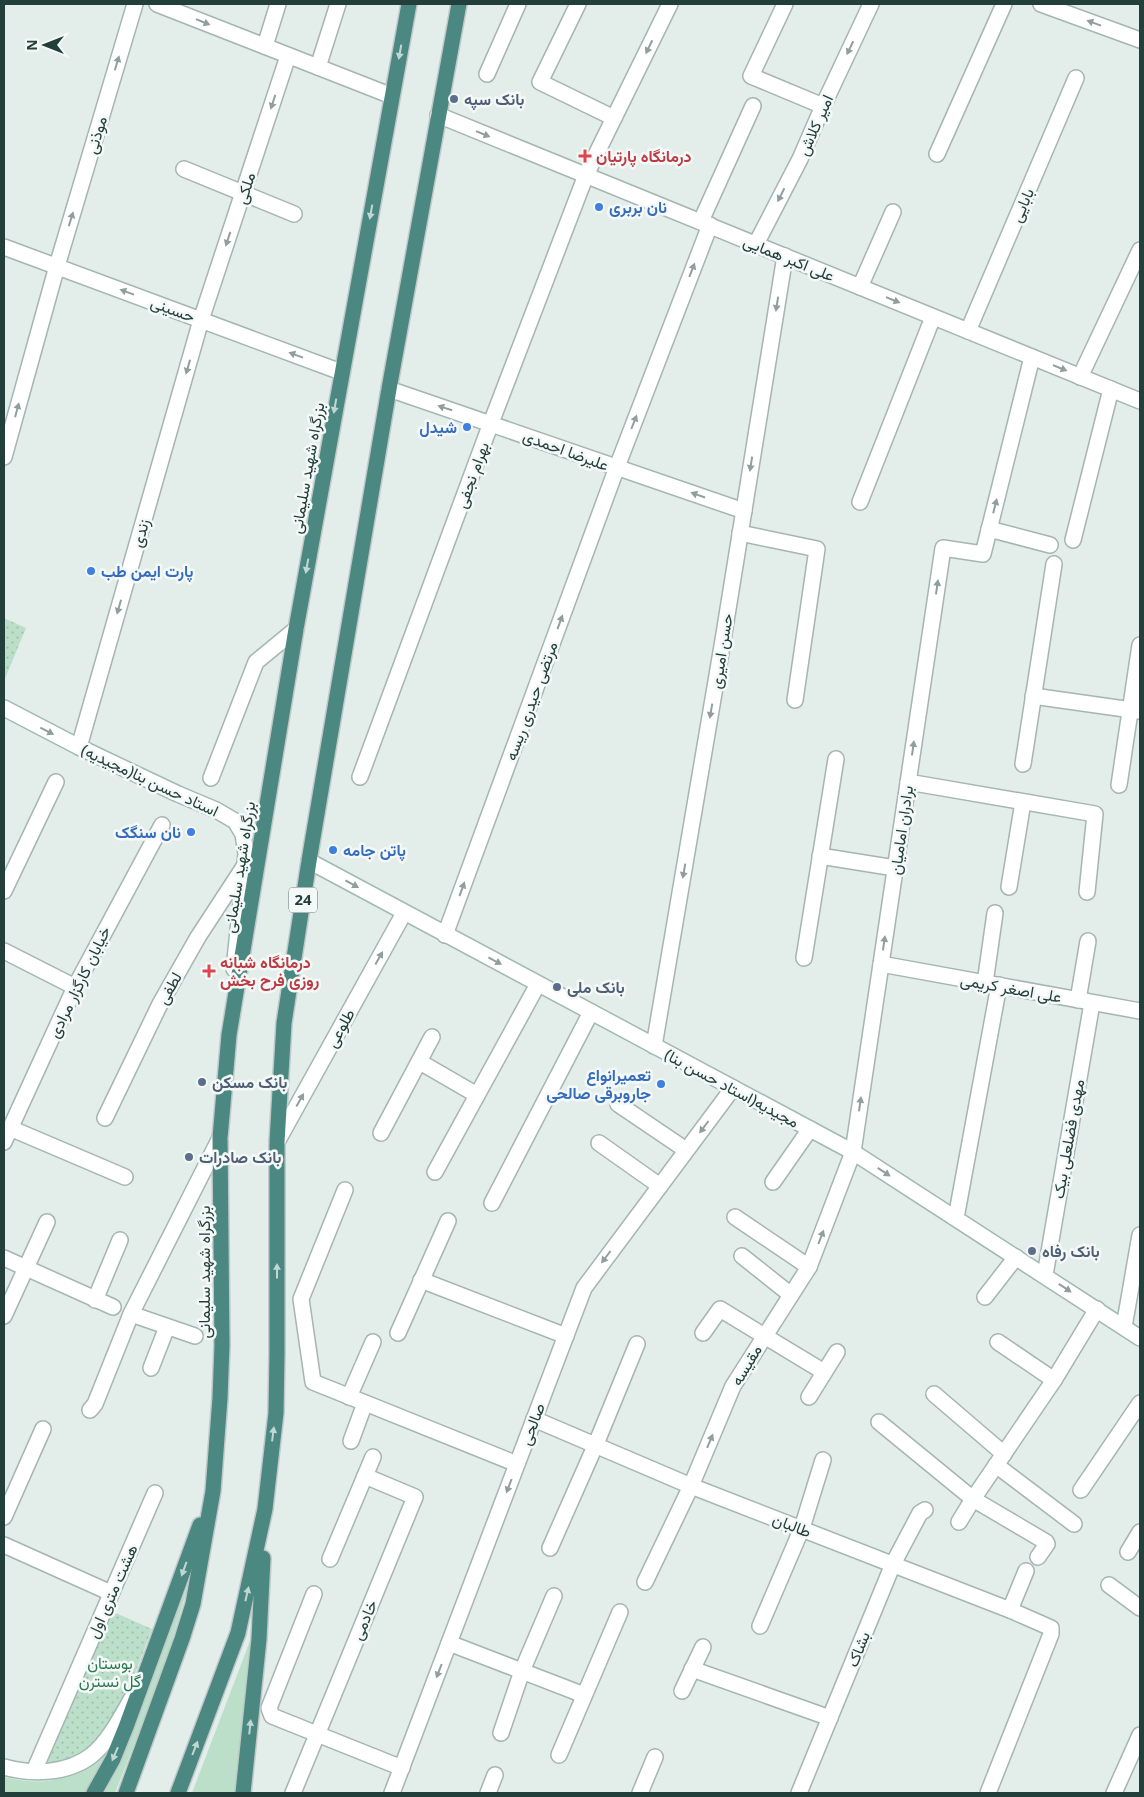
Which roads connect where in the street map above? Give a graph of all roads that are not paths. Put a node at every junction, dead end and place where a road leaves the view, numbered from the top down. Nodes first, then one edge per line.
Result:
1 (135, 4) edge
2 (157, 4) edge
3 (278, 4) edge
4 (338, 4) edge
5 (409, 4) edge
6 (459, 4) edge
7 (518, 4) edge
8 (578, 4) edge
9 (670, 4) edge
10 (785, 4) edge
11 (871, 4) edge
12 (1004, 4) edge
13 (1040, 4) edge
14 (1062, 8) edge
15 (1140, 40) edge
16 (265, 46) junction
17 (288, 56) junction
18 (318, 67) junction
19 (488, 74) dead end
20 (1076, 78) dead end
21 (392, 96) junction
22 (753, 106) dead end
23 (823, 106) junction
24 (438, 115) junction
25 (614, 118) junction
26 (937, 154) dead end
27 (184, 169) dead end
28 (586, 175) junction
29 (244, 193) junction
30 (893, 212) dead end
31 (294, 214) dead end
32 (705, 223) junction
33 (756, 244) junction
34 (4, 247) edge
35 (1140, 250) edge
36 (785, 256) junction
37 (57, 266) junction
38 (860, 286) junction
39 (933, 317) junction
40 (202, 320) junction
41 (968, 331) junction
42 (1032, 357) junction
43 (342, 372) junction
44 (1080, 376) junction
45 (389, 389) junction
46 (1112, 389) junction
47 (1140, 401) edge
48 (491, 423) junction
49 (4, 457) edge
50 (617, 467) junction
51 (860, 502) dead end
52 (744, 511) junction
53 (989, 530) junction
54 (740, 533) junction
55 (1073, 540) dead end
56 (1050, 545) dead end
57 (1054, 564) dead end
58 (296, 629) junction
59 (1140, 646) edge
60 (1033, 696) junction
61 (795, 700) dead end
62 (4, 708) edge
63 (1135, 710) edge
64 (79, 747) junction
65 (836, 759) dead end
66 (1023, 764) dead end
67 (360, 777) dead end
68 (211, 778) dead end
69 (56, 782) dead end
70 (908, 782) junction
71 (1118, 785) dead end
72 (1023, 802) junction
73 (162, 825) dead end
74 (820, 856) junction
75 (309, 861) junction
76 (245, 865) junction
77 (895, 868) junction
78 (1009, 887) dead end
79 (4, 891) edge
80 (1087, 892) dead end
81 (404, 913) junction
82 (995, 913) dead end
83 (445, 935) junction
84 (1088, 941) dead end
85 (4, 951) edge
86 (804, 958) dead end
87 (881, 964) junction
88 (538, 984) junction
89 (992, 984) junction
90 (75, 987) junction
91 (1085, 1001) junction
92 (1140, 1011) edge
93 (591, 1012) junction
94 (229, 1035) junction
95 (432, 1037) dead end
96 (654, 1046) junction
97 (420, 1062) junction
98 (733, 1088) junction
99 (477, 1095) junction
100 (618, 1104) dead end
101 (105, 1118) dead end
102 (10, 1128) junction
103 (810, 1129) junction
104 (382, 1133) dead end
105 (220, 1138) junction
106 (4, 1142) edge
107 (276, 1142) junction
108 (599, 1143) dead end
109 (686, 1150) junction
110 (853, 1152) junction
111 (435, 1172) dead end
112 (124, 1177) dead end
113 (773, 1182) dead end
114 (660, 1186) junction
115 (345, 1190) dead end
116 (492, 1203) dead end
117 (736, 1217) dead end
118 (956, 1218) junction
119 (448, 1221) dead end
120 (47, 1222) dead end
121 (1140, 1235) edge
122 (120, 1240) dead end
123 (742, 1256) dead end
124 (1016, 1257) junction
125 (4, 1258) edge
126 (809, 1267) junction
127 (25, 1268) junction
128 (1045, 1275) junction
129 (421, 1280) junction
130 (791, 1295) junction
131 (985, 1297) dead end
132 (95, 1300) junction
133 (113, 1307) dead end
134 (1096, 1309) junction
135 (131, 1314) junction
136 (4, 1316) edge
137 (1124, 1327) junction
138 (167, 1328) junction
139 (398, 1333) dead end
140 (703, 1333) dead end
141 (764, 1335) junction
142 (195, 1336) dead end
143 (566, 1336) junction
144 (1140, 1338) edge
145 (373, 1342) dead end
146 (998, 1342) dead end
147 (637, 1344) dead end
148 (837, 1352) dead end
149 (151, 1368) dead end
150 (824, 1372) junction
151 (1054, 1380) junction
152 (934, 1394) dead end
153 (349, 1397) junction
154 (809, 1397) dead end
155 (365, 1403) junction
156 (1140, 1403) edge
157 (90, 1410) dead end
158 (534, 1419) junction
159 (879, 1422) dead end
160 (43, 1429) dead end
161 (351, 1441) dead end
162 (596, 1444) junction
163 (373, 1457) dead end
164 (823, 1460) dead end
165 (1000, 1460) junction
166 (517, 1464) junction
167 (365, 1476) junction
168 (691, 1486) junction
169 (1081, 1490) dead end
170 (213, 1491) junction
171 (155, 1493) dead end
172 (973, 1500) junction
173 (264, 1510) junction
174 (925, 1510) dead end
175 (4, 1517) edge
176 (960, 1522) dead end
177 (1074, 1524) dead end
178 (802, 1528) junction
179 (1140, 1532) edge
180 (4, 1545) edge
181 (550, 1548) dead end
182 (1128, 1552) dead end
183 (1038, 1557) dead end
184 (330, 1559) dead end
185 (893, 1564) junction
186 (1026, 1571) dead end
187 (645, 1582) dead end
188 (1109, 1586) dead end
189 (111, 1594) junction
190 (314, 1594) dead end
191 (554, 1596) dead end
192 (1140, 1608) edge
193 (1010, 1610) junction
194 (620, 1612) dead end
195 (760, 1626) dead end
196 (449, 1643) junction
197 (703, 1647) dead end
198 (692, 1670) junction
199 (522, 1672) junction
200 (144, 1678) junction
201 (682, 1690) dead end
202 (584, 1695) junction
203 (830, 1718) junction
204 (501, 1733) dead end
205 (316, 1734) junction
206 (1140, 1735) edge
207 (559, 1755) dead end
208 (655, 1758) dead end
209 (1126, 1766) junction
210 (4, 1767) edge
211 (402, 1768) junction
212 (34, 1772) junction
213 (1140, 1772) edge
214 (495, 1775) dead end
215 (94, 1793) edge
216 (126, 1793) edge
217 (178, 1793) edge
218 (244, 1793) edge
219 (292, 1793) edge
220 (392, 1793) edge
221 (488, 1793) edge
222 (640, 1793) edge
223 (799, 1793) edge
224 (988, 1793) edge
225 (1114, 1793) edge

37 -> 1 street, موذنی
2 -> 16 street
3 - 16 street
4 - 18 street
5 -> 21 highway, بزرگراه شهید سلیمانی
6 - 24 highway, 24
7 - 19 street
8 - 25 street
9 -> 25 street, بهرام نجفی
10 - 23 street
11 -> 23 street, امیر کلاش
12 - 26 street
13 - 14 street
15 -> 14 street
16 - 17 street
17 - 18 street
17 -> 29 street, ملکی
18 - 21 street
20 - 41 street, بابایی
21 -> 43 highway, بزرگراه شهید سلیمانی
22 - 32 street, مرتضی حیدری ریسه
23 -> 33 street, امیر کلاش
24 -> 28 street, علی اکبر همایی
24 - 45 highway, 24
25 - 28 street, بهرام نجفی
27 - 29 street
28 - 32 street, علی اکبر همایی
28 - 48 street, بهرام نجفی
29 - 31 street
29 -> 40 street, ملکی
30 - 38 street
32 - 33 street, علی اکبر همایی
50 -> 32 street, مرتضی حیدری ریسه
33 - 36 street, علی اکبر همایی
34 - 37 street, حسینی
35 - 44 street
36 - 38 street, علی اکبر همایی
36 -> 52 street, حسن امیری
40 -> 37 street, حسینی
49 -> 37 street, موذنی
38 -> 39 street, علی اکبر همایی
39 - 41 street, علی اکبر همایی
39 - 51 street
43 -> 40 street, حسینی
40 -> 64 street, زندی
41 - 42 street, علی اکبر همایی
42 -> 44 street, علی اکبر همایی
53 -> 42 street
43 -> 58 highway, بزرگراه شهید سلیمانی
44 - 46 street, علی اکبر همایی
48 -> 45 street, علیرضا احمدی
45 - 75 highway, 24
46 - 47 street, علی اکبر همایی
46 - 55 street
48 - 50 street, علیرضا احمدی
48 - 67 street, بهرام نجفی
52 -> 50 street, علیرضا احمدی
83 -> 50 street, مرتضی حیدری ریسه
52 - 54 street, حسن امیری
53 - 56 street
70 -> 53 street, برادران امامیان
54 - 61 street
54 -> 96 street, حسن امیری
57 - 60 street
58 - 68 street
58 - 94 highway, بزرگراه شهید سلیمانی
59 - 63 street
60 - 63 street
60 - 66 street
62 -> 64 street, استاد حسن بنا(مجیدیه)
63 - 71 street
64 - 76 street, استاد حسن بنا(مجیدیه)
65 - 74 street
69 - 79 street
70 - 72 street
70 - 77 street, برادران امامیان
72 - 78 street
72 - 80 street
73 - 90 street, خیابان کارگزار مرادی
74 - 77 street
74 - 86 street
75 -> 81 street, مجیدیه(استاد حسن بنا)
75 - 107 highway, 24
76 - 94 street, استاد حسن بنا(مجیدیه)
76 - 101 street, لطفی
87 -> 77 street, برادران امامیان
81 - 83 street, مجیدیه(استاد حسن بنا)
107 -> 81 street, طلوعی
82 - 89 street
83 -> 88 street, مجیدیه(استاد حسن بنا)
84 - 91 street, مهدی فضلعلی بیک
85 - 90 street
87 - 89 street, علی اصغر کریمی
110 -> 87 street, برادران امامیان
88 - 93 street, مجیدیه(استاد حسن بنا)
88 - 99 street
89 - 91 street, علی اصغر کریمی
89 - 118 street
90 - 102 street, خیابان کارگزار مرادی
91 - 92 street, علی اصغر کریمی
91 - 128 street, مهدی فضلعلی بیک
93 - 96 street, مجیدیه(استاد حسن بنا)
93 - 116 street
94 - 105 highway, بزرگراه شهید سلیمانی
95 - 97 street
96 - 98 street, مجیدیه(استاد حسن بنا)
97 - 99 street
97 - 104 street
98 - 103 street, مجیدیه(استاد حسن بنا)
98 -> 109 street, صالحی
99 - 111 street
100 - 109 street
102 - 106 street, خیابان کارگزار مرادی
102 - 112 street
103 - 110 street, مجیدیه(استاد حسن بنا)
103 - 113 street
105 - 135 street
105 - 170 highway, بزرگراه شهید سلیمانی
173 -> 107 highway, 24
108 - 114 street
109 - 114 street, صالحی
110 -> 118 street, مجیدیه(استاد حسن بنا)
126 -> 110 street, مقیسه
114 -> 143 street, صالحی
115 - 153 street
117 - 126 street
118 - 124 street, مجیدیه(استاد حسن بنا)
119 - 129 street
120 - 127 street
121 - 137 street
122 - 132 street
123 - 130 street
124 - 128 street, مجیدیه(استاد حسن بنا)
124 - 131 street
125 - 127 street
126 - 130 street, مقیسه
127 - 132 street
127 - 136 street
128 -> 134 street, مجیدیه(استاد حسن بنا)
129 - 139 street
129 - 143 street
130 - 141 street, مقیسه
132 - 133 street
134 - 137 street, مجیدیه(استاد حسن بنا)
134 - 151 street
135 - 138 street
135 - 157 street
137 - 144 street, مجیدیه(استاد حسن بنا)
138 - 142 street
138 - 149 street
140 - 141 street
141 - 150 street
168 -> 141 street, مقیسه
143 - 158 street, صالحی
145 - 153 street
146 - 151 street
147 - 162 street
148 - 150 street
150 - 154 street
151 - 165 street
152 - 165 street
153 - 155 street
155 - 161 street
155 - 166 street
156 - 169 street
158 - 162 street, طالبان
158 - 166 street, صالحی
159 - 172 street
160 - 175 street
162 - 168 street, طالبان
162 - 181 street
163 - 167 street
164 - 178 street
165 - 172 street
165 - 177 street
166 -> 196 street, صالحی
167 - 184 street
167 - 205 street, خادمی
168 - 178 street, طالبان
168 - 187 street, مقیسه
170 -> 200 highway
170 - 216 highway, بزرگراه شهید سلیمانی
171 - 189 street, هشت متری اول
172 - 176 street
172 - 183 street
217 -> 173 highway, 24
218 -> 173 highway
174 - 185 street, بشاک
178 - 185 street, طالبان
178 - 195 street
179 - 182 street
180 - 189 street
185 - 193 street, طالبان
185 - 203 street, بشاک
186 - 193 street
188 - 192 street
189 - 212 street, هشت متری اول
190 - 205 street
191 - 199 street
193 - 224 street, طالبان
194 - 202 street
196 - 199 street
196 -> 211 street, صالحی
197 - 198 street
198 - 201 street
198 - 203 street
199 - 202 street
199 - 204 street
200 - 212 street
200 -> 215 highway
202 - 207 street
203 - 223 street, بشاک
205 - 211 street
205 - 219 street, خادمی
206 - 209 street
208 - 222 street
209 - 213 street
209 - 225 street
210 - 212 street
211 - 220 street, صالحی
214 - 221 street

